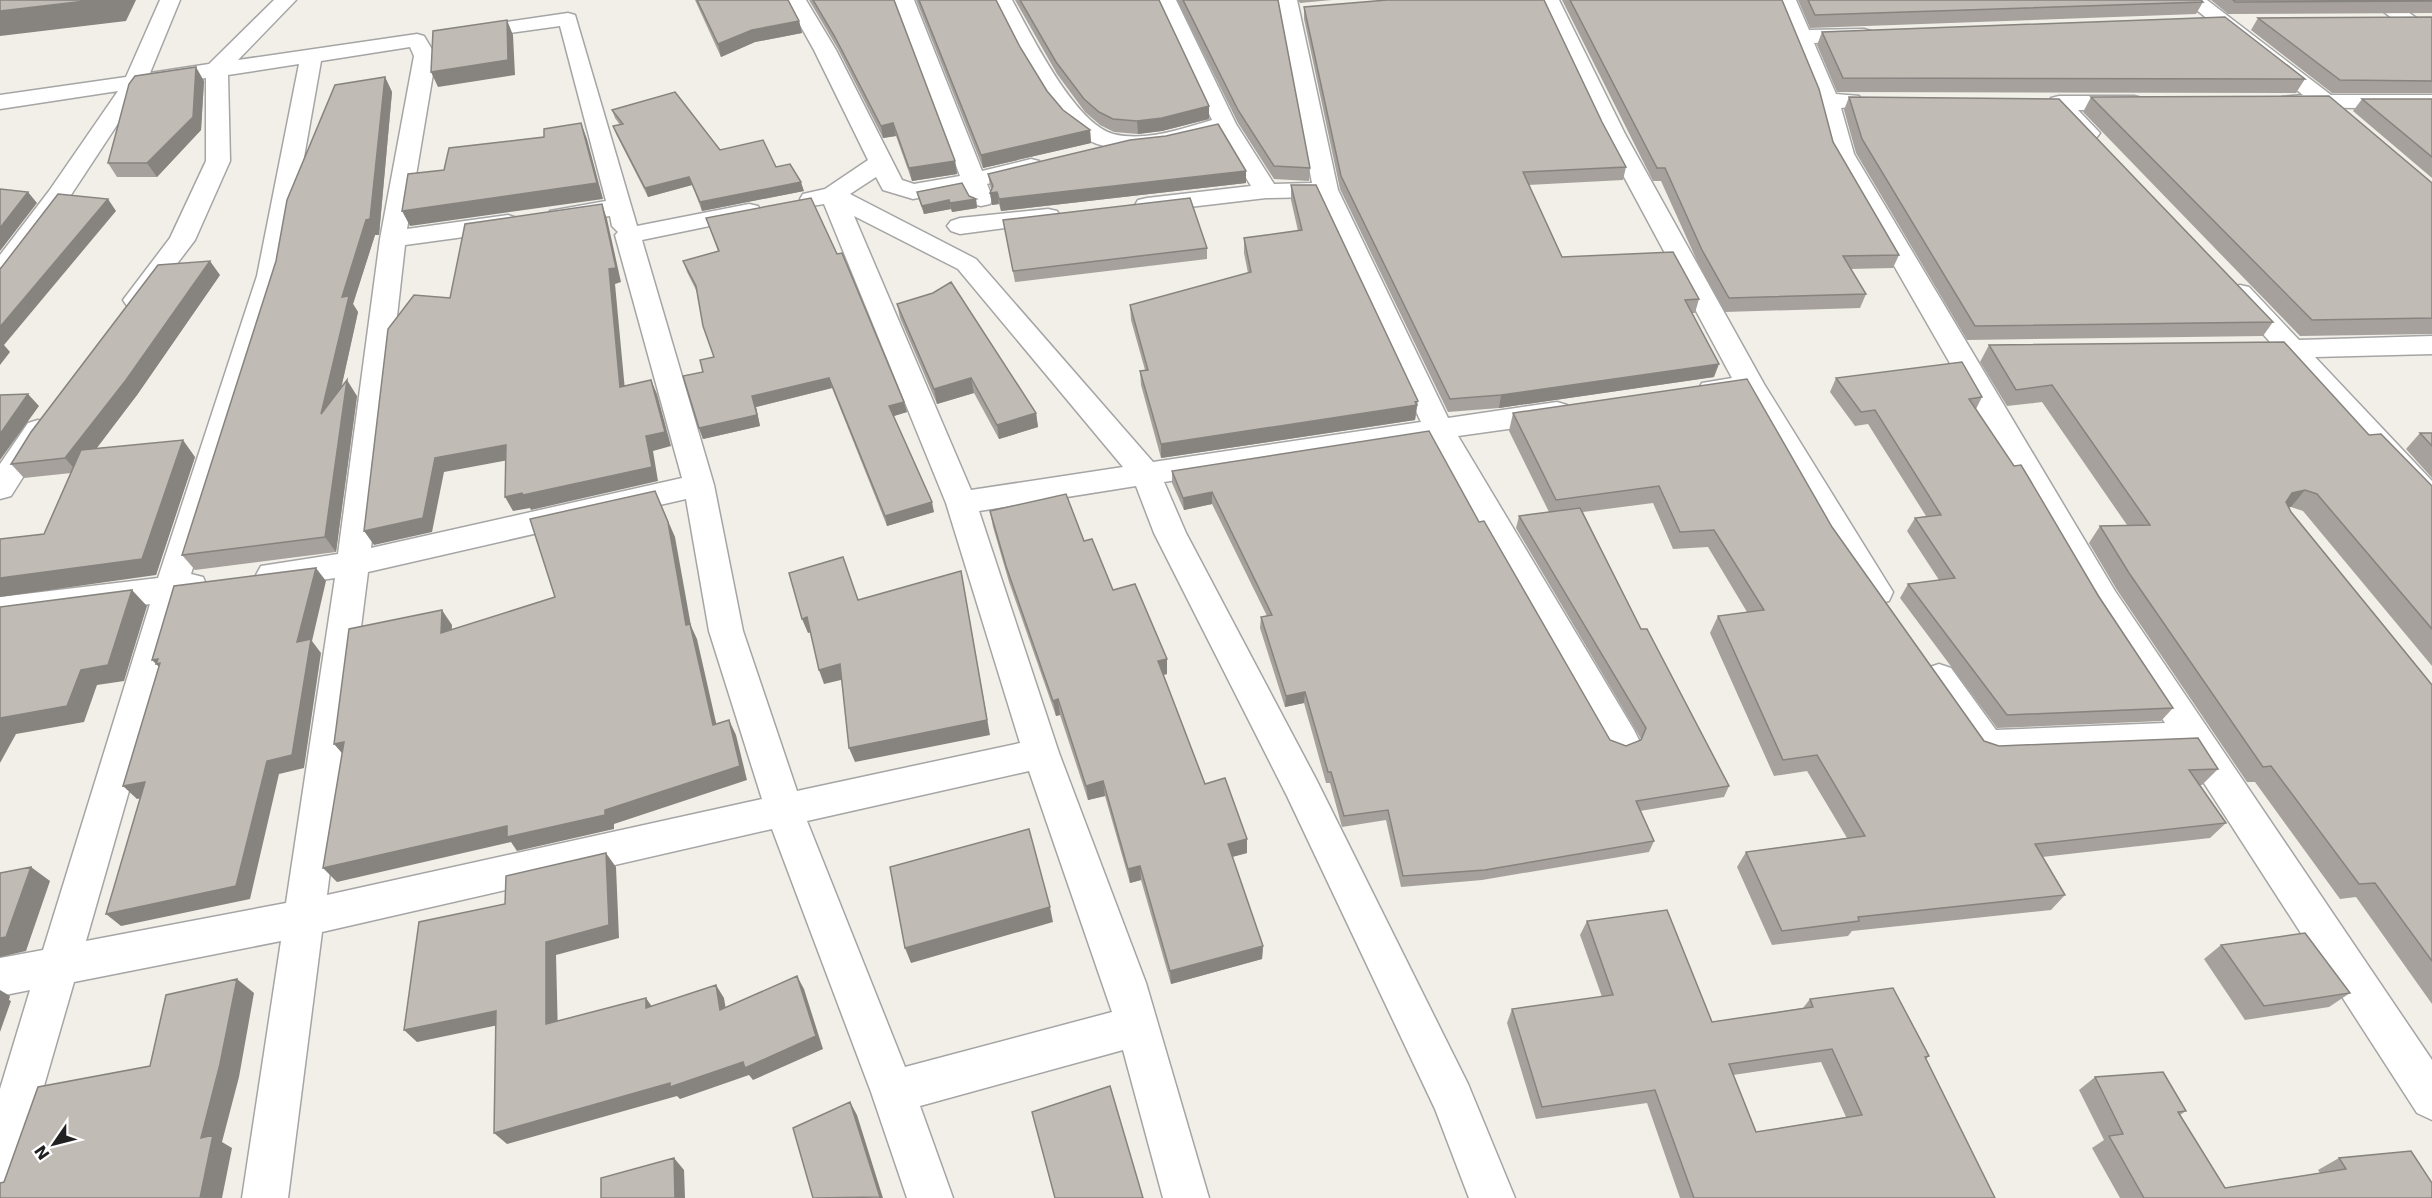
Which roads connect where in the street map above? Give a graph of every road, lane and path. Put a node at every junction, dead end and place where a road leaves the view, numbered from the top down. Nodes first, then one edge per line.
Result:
1 (170, 0) edge
2 (286, 0) edge
3 (796, 0) edge
4 (904, 0) edge
5 (1002, 0) edge
6 (1166, 0) edge
7 (1549, 0) edge
8 (1786, 0) edge
9 (2194, 0) edge
10 (2378, 0) edge
11 (1296, 7) edge
12 (2373, 21) edge
13 (2407, 21) junction
14 (2432, 21) edge
15 (2222, 22) junction
16 (2257, 22) dead end
17 (2186, 24) edge
18 (1887, 34) edge
19 (1803, 37) junction
20 (2432, 39) edge
21 (417, 40) junction
22 (311, 56) junction
23 (217, 69) junction
24 (135, 82) junction
25 (1828, 101) junction
26 (0, 102) edge
27 (1875, 102) edge
28 (2268, 102) edge
29 (2326, 102) junction
30 (2432, 102) edge
31 (2152, 103) edge
32 (1225, 124) junction
33 (2352, 125) edge
34 (1130, 143) junction
35 (1085, 153) edge
36 (2108, 154) edge
37 (1052, 161) edge
38 (880, 163) junction
39 (973, 179) junction
40 (1326, 190) junction
41 (1266, 191) junction
42 (833, 195) junction
43 (1128, 207) edge
44 (1071, 213) edge
45 (623, 221) junction
46 (990, 222) junction
47 (960, 226) dead end
48 (393, 239) junction
49 (2220, 272) edge
50 (0, 273) edge
51 (125, 315) edge
52 (2432, 345) edge
53 (2293, 348) junction
54 (2257, 349) edge
55 (1750, 384) junction
56 (1692, 393) edge
57 (1577, 409) edge
58 (53, 410) edge
59 (1438, 429) junction
60 (1136, 476) junction
61 (699, 485) junction
62 (0, 488) edge
63 (2432, 500) edge
64 (961, 503) junction
65 (353, 564) junction
66 (171, 589) junction
67 (0, 610) edge
68 (1893, 614) edge
69 (1920, 652) edge
70 (2193, 737) junction
71 (1621, 740) dead end
72 (1041, 753) junction
73 (784, 810) junction
74 (304, 918) junction
75 (58, 968) junction
76 (0, 977) edge
77 (1137, 1026) junction
78 (893, 1092) junction
79 (2432, 1098) edge
80 (0, 1162) edge
81 (265, 1198) edge
82 (930, 1198) edge
83 (1186, 1198) edge
84 (1491, 1198) edge

1 - 24 street
2 - 23 street
3 - 38 street
4 - 39 street
5 - 34 street
6 - 32 street
7 - 55 street
8 - 19 street
9 - 15 street
10 - 13 street
11 - 40 street
12 - 13 street
13 - 14 street
13 - 20 street
15 - 16 street
15 - 17 street
15 - 29 street
18 - 19 street
19 - 25 street
21 - 22 street
21 - 45 street
21 - 48 street
22 - 23 street
22 - 66 street
23 - 24 street
23 - 51 street
24 - 26 street
24 - 50 street
25 - 27 street
25 - 70 street
28 - 29 street
29 - 30 street
29 - 33 street
31 - 36 street
32 - 34 street
32 - 41 street
34 - 35 street
37 - 39 street
38 - 39 street
38 - 42 street
39 - 46 street
40 - 41 street
40 - 59 street
41 - 43 street
42 - 45 street
42 - 60 street
42 - 64 street
44 - 46 street
45 - 48 street
45 - 61 street
46 - 47 street
48 - 65 street
49 - 53 street
52 - 53 street
53 - 54 street
53 - 63 street
55 - 56 street
55 - 68 street
57 - 59 street
58 - 62 street
59 - 60 street
59 - 71 street
60 - 64 street
60 - 84 street
61 - 65 street
61 - 73 street
64 - 72 street
65 - 66 street
65 - 74 street
66 - 67 street
66 - 75 street
69 - 70 street
70 - 79 street
72 - 73 street
72 - 77 street
73 - 74 street
73 - 78 street
74 - 75 street
74 - 81 street
75 - 76 street
75 - 80 street
77 - 78 street
77 - 83 street
78 - 82 street

